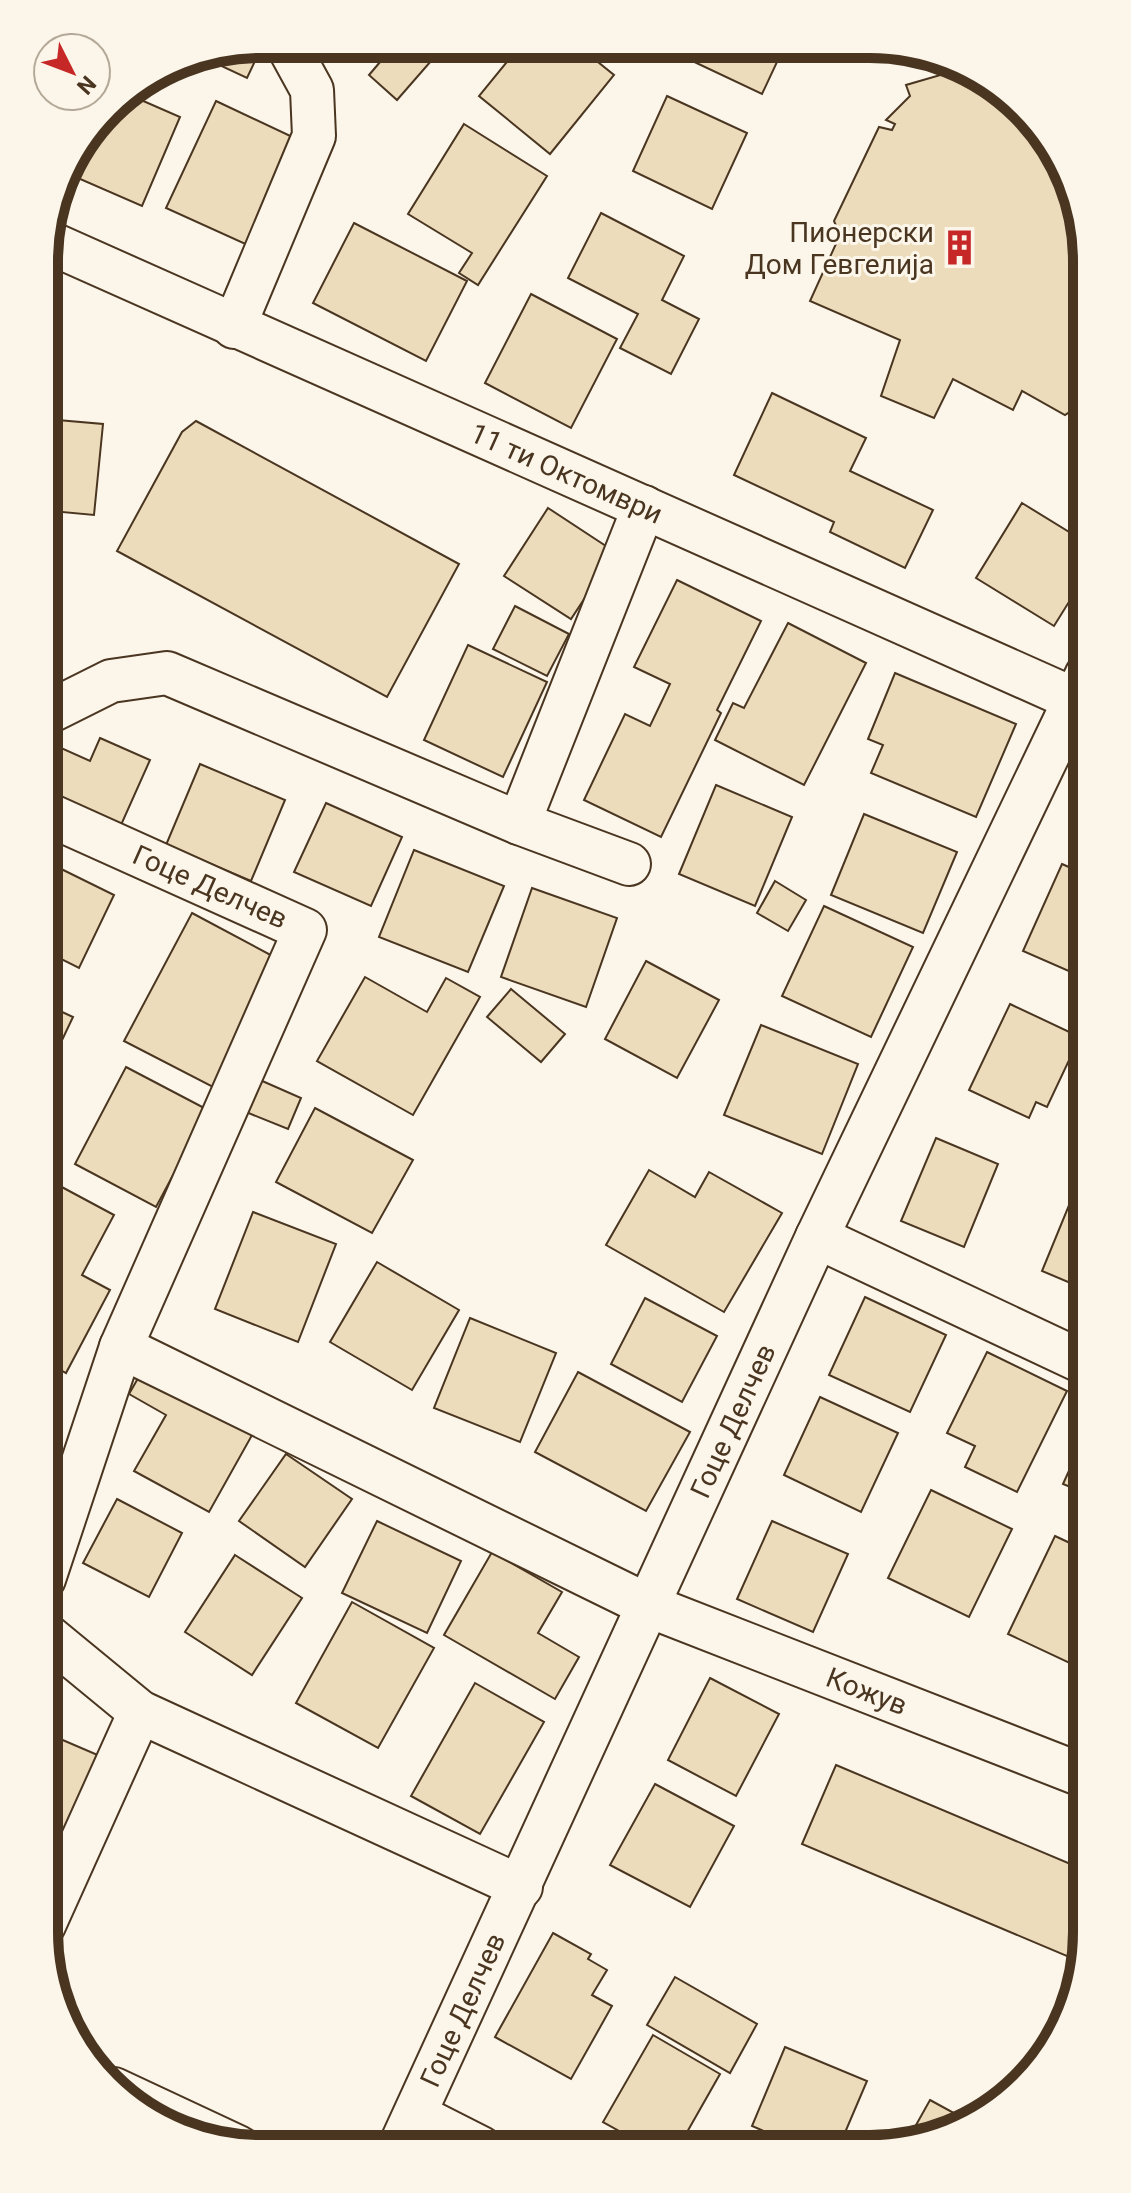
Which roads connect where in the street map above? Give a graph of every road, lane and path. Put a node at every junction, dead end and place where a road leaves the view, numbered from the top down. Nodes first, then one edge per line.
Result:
1 (294, 58) edge
2 (59, 247) edge
3 (234, 327) junction
4 (644, 507) junction
5 (1073, 689) edge
6 (58, 708) edge
7 (1073, 713) edge
8 (58, 819) edge
9 (519, 823) junction
10 (629, 864) dead end
11 (817, 1237) junction
12 (121, 1347) junction
13 (1073, 1357) edge
14 (58, 1537) edge
15 (649, 1606) junction
16 (58, 1645) edge
17 (140, 1712) junction
18 (1073, 1772) edge
19 (521, 1887) junction
20 (58, 1894) edge
21 (407, 2131) edge

1 - 3 street
2 - 3 street, 11 ти Октомври
3 - 4 street, 11 ти Октомври
4 - 5 street, 11 ти Октомври
4 - 9 street
6 - 9 street
7 - 11 street, Гоце Делчев
8 - 12 street, Гоце Делчев
9 - 10 street
11 - 13 street
11 - 15 street, Гоце Делчев
12 - 14 street, Гоце Делчев
12 - 15 street, Кожув
15 - 18 street, Кожув
15 - 19 street, Гоце Делчев
16 - 17 street
17 - 19 street
17 - 20 street
19 - 21 street, Гоце Делчев

